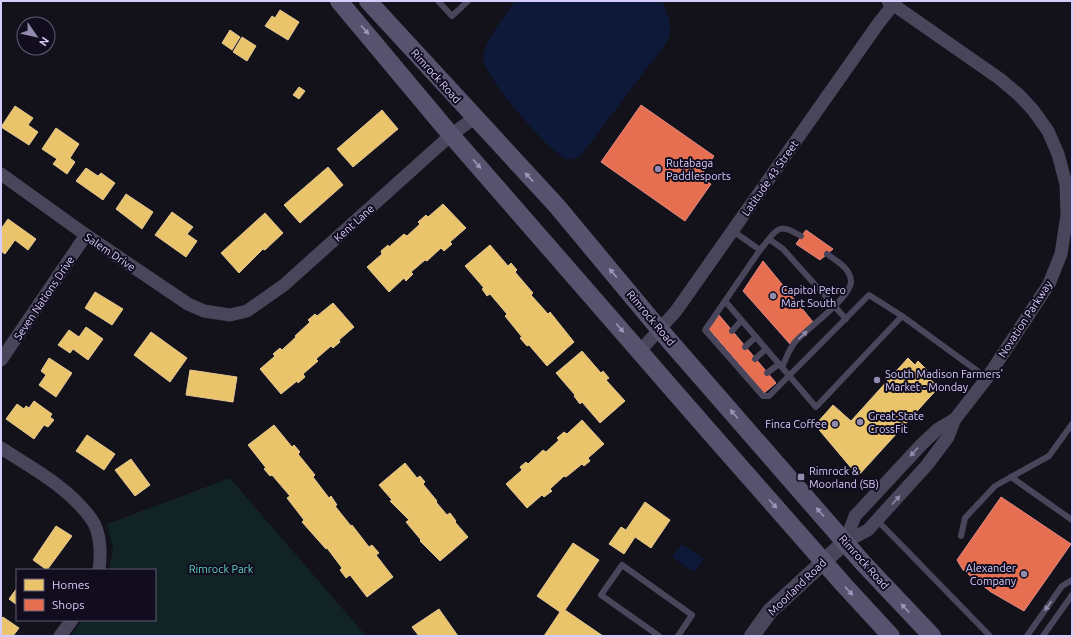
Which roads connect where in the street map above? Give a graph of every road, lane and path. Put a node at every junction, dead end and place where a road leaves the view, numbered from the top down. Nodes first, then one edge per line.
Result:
1 (339, 1) edge
2 (368, 1) edge
3 (438, 1) edge
4 (468, 1) edge
5 (892, 2) edge
6 (474, 118) junction
7 (452, 135) junction
8 (1, 174) edge
9 (732, 231) junction
10 (86, 236) junction
11 (801, 236) dead end
12 (768, 240) junction
13 (760, 250) junction
14 (827, 254) dead end
15 (725, 301) junction
16 (834, 306) junction
17 (226, 314) joint
18 (902, 316) junction
19 (846, 319) junction
20 (742, 321) junction
21 (660, 330) junction
22 (732, 331) dead end
23 (756, 337) junction
24 (745, 347) dead end
25 (766, 349) junction
26 (640, 351) junction
27 (755, 358) dead end
28 (1, 360) edge
29 (780, 365) junction
30 (767, 373) dead end
31 (790, 377) junction
32 (987, 378) junction
33 (955, 419) junction
34 (1072, 424) edge
35 (1, 448) edge
36 (1011, 477) junction
37 (877, 520) junction
38 (1072, 520) edge
39 (961, 536) dead end
40 (845, 542) junction
41 (824, 561) junction
42 (99, 569) edge
43 (1072, 580) edge
44 (1072, 595) edge
45 (71, 621) edge
46 (60, 636) edge
47 (659, 636) edge
48 (678, 636) edge
49 (752, 636) edge
50 (891, 636) edge
51 (932, 636) edge
52 (990, 636) edge
53 (1027, 636) edge
54 (1043, 636) edge

1 -> 7 main road
2 - 6 main road, Rimrock Road
3 - 4 lane
5 - 9 street, Latitude 43 Street
5 - 32 street, Novation Parkway
6 - 7 street, Kent Lane
21 -> 6 main road, Rimrock Road
7 - 17 street, Kent Lane
7 -> 26 main road
8 - 10 street, Salem Drive
9 - 13 lane
9 - 21 street, Latitude 43 Street
10 - 17 street, Salem Drive
10 - 28 street, Seven Nations Drive
11 - 12 lane
12 - 13 lane
12 - 16 lane
13 - 15 lane
14 - 16 lane
15 - 20 lane
15 - 31 lane
16 - 19 lane
29 -> 16 lane
18 - 19 lane
18 - 31 lane
18 - 32 lane
19 - 31 lane
20 - 22 lane
20 - 23 lane
21 - 26 street, Latitude 43 Street
40 -> 21 main road, Rimrock Road
23 - 24 lane
23 - 25 lane
25 - 27 lane
25 - 29 lane
26 -> 41 main road
29 - 30 lane
29 - 31 lane
32 - 33 street, Novation Parkway
37 -> 33 street, Novation Parkway
33 -> 40 street, Novation Parkway
34 - 36 lane
35 - 42 street
36 - 38 lane
36 - 39 lane
37 - 40 street, Novation Parkway
37 - 52 lane
40 - 41 street, Moorland Road
51 -> 40 main road, Rimrock Road
41 - 49 street, Moorland Road
41 -> 50 main road
43 -> 53 lane
44 - 54 lane
45 - 46 street
47 - 48 lane

